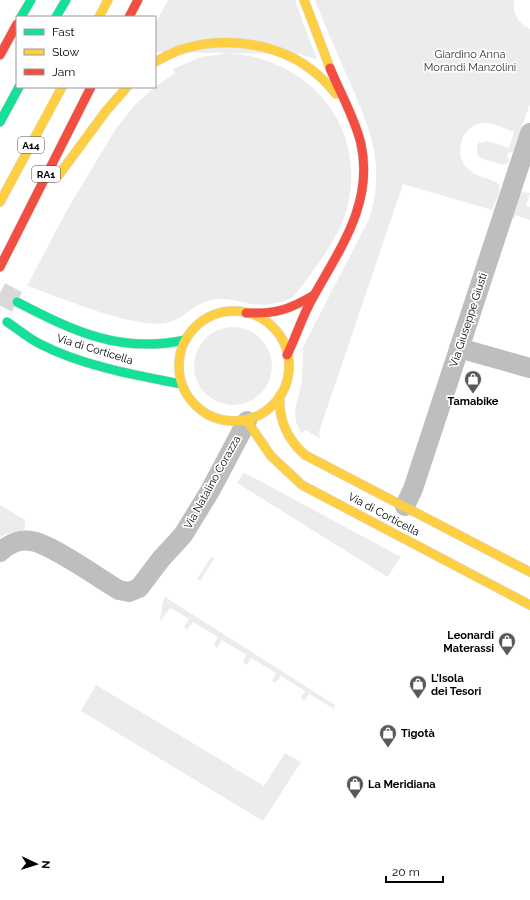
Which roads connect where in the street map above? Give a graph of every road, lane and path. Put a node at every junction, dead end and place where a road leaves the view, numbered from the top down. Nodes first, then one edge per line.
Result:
1 (30, 0) edge
2 (66, 0) edge
3 (108, 0) edge
4 (138, 0) edge
5 (304, 0) edge
6 (22, 16) edge
7 (57, 16) edge
8 (100, 16) edge
9 (130, 16) edge
10 (16, 26) edge
11 (0, 55) edge
12 (156, 62) edge
13 (18, 88) edge
14 (61, 88) edge
15 (90, 88) edge
16 (126, 88) edge
17 (348, 110) junction
18 (0, 122) edge
19 (530, 133) edge
20 (522, 182) edge
21 (0, 202) edge
22 (12, 242) junction
23 (1, 264) edge
24 (314, 295) junction
25 (17, 302) tunnel mouth
26 (246, 312) junction
27 (7, 322) dead end
28 (185, 340) junction
29 (459, 348) junction
30 (287, 355) junction
31 (530, 368) edge
32 (182, 384) junction
33 (280, 394) junction
34 (247, 421) junction
35 (405, 506) junction
36 (0, 552) edge
37 (530, 572) edge
38 (530, 605) edge

1 - 6 main road
2 - 7 main road
3 - 8 main road
4 - 9 main road
5 - 17 main road
10 - 11 main road
12 - 17 main road
13 - 18 main road
14 - 21 main road, A14
15 - 22 main road, RA1
16 - 22 main road
17 - 24 main road
19 - 20 street, Via Giuseppe Giusti
20 - 29 street, Via Giuseppe Giusti
22 - 23 main road, RA1
24 - 26 main road
24 - 30 main road
25 - 28 main road, Via di Corticella
26 - 28 main road, Via di Corticella
26 - 30 main road, Via di Corticella
27 - 32 main road, Via di Corticella
28 - 32 main road, Via di Corticella
29 - 31 street
29 - 35 street, Via Giuseppe Giusti
30 - 33 main road, Via di Corticella
32 - 34 main road, Via di Corticella
33 - 34 main road, Via di Corticella
33 - 35 main road, Via di Corticella
34 - 36 street, Via Natalino Corazza
34 - 38 main road, Via di Corticella
35 - 37 main road, Via di Corticella

